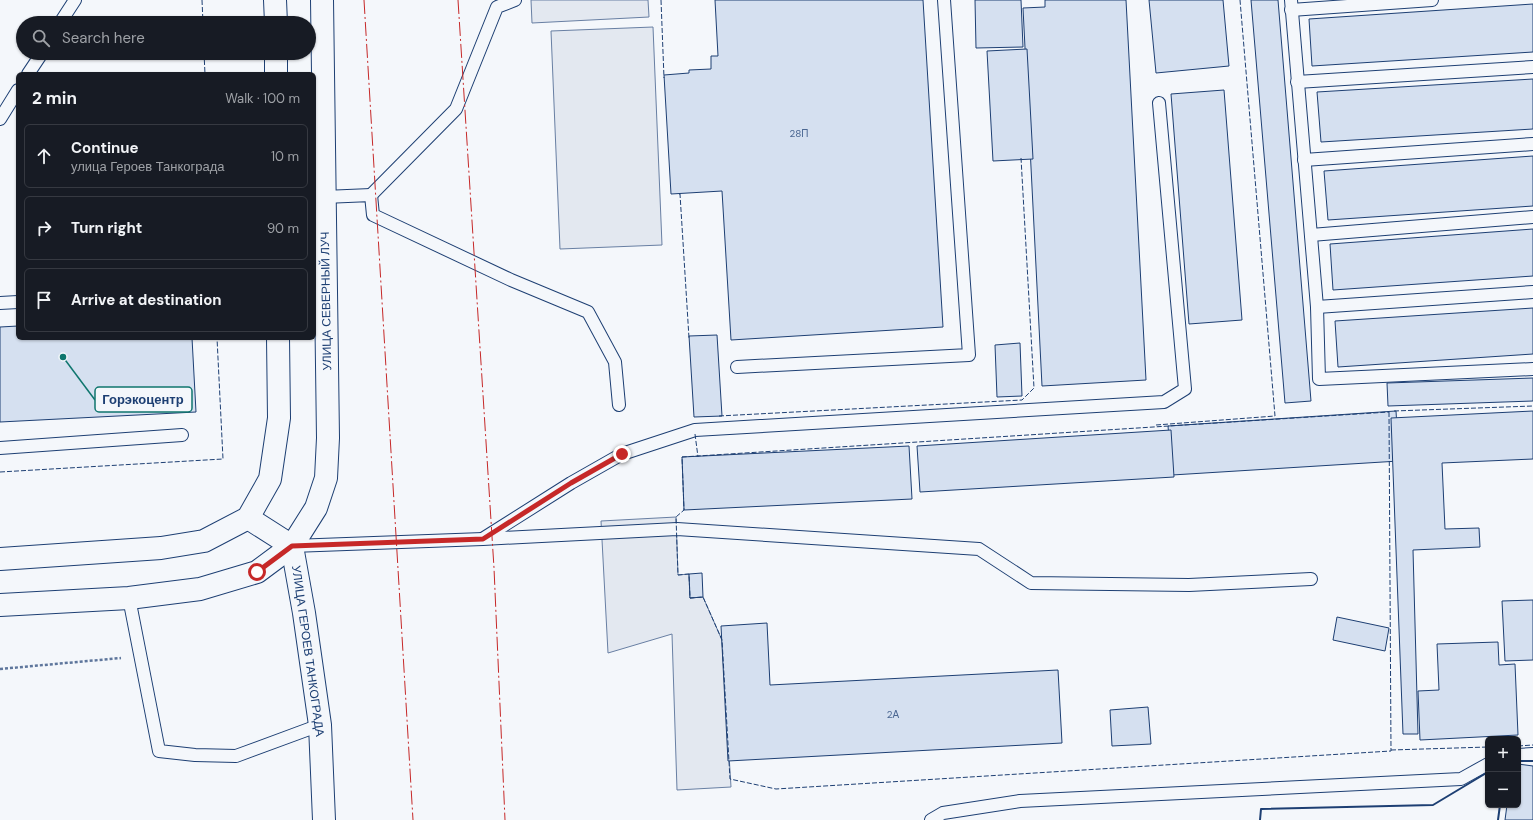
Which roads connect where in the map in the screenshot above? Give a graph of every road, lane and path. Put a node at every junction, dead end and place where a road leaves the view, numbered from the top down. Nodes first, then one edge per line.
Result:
1 (75, 0) edge
2 (275, 0) edge
3 (322, 0) edge
4 (515, 0) edge
5 (944, 0) edge
6 (1432, 0) edge
7 (1291, 5) edge
8 (65, 16) edge
9 (276, 16) edge
10 (37, 60) edge
11 (276, 60) edge
12 (1533, 67) edge
13 (29, 72) edge
14 (276, 72) edge
15 (1297, 82) junction
16 (16, 93) edge
17 (1159, 103) dead end
18 (0, 119) edge
19 (1533, 144) edge
20 (1304, 160) junction
21 (370, 195) junction
22 (324, 197) junction
23 (1533, 218) edge
24 (1310, 235) junction
25 (1533, 292) edge
26 (16, 302) edge
27 (0, 303) edge
28 (1317, 307) junction
29 (278, 340) edge
30 (737, 367) dead end
31 (1533, 369) edge
32 (619, 405) dead end
33 (182, 435) dead end
34 (0, 448) edge
35 (248, 518) junction
36 (483, 539) junction
37 (292, 546) junction
38 (0, 559) edge
39 (1312, 579) dead end
40 (129, 598) junction
41 (0, 605) edge
42 (141, 657) junction
43 (0, 669) edge
44 (320, 725) junction
45 (1533, 754) edge
46 (1521, 755) edge
47 (1485, 766) edge
48 (324, 820) edge
49 (931, 820) edge

1 - 8 lane
2 - 9 main road
3 - 22 main road, УЛИЦА СЕВЕРНЫЙ ЛУЧ
4 - 21 lane
5 - 30 lane
6 - 7 lane
7 - 15 lane
10 - 13 lane
11 - 14 main road
12 - 15 lane
15 - 20 lane
16 - 18 lane
17 - 36 lane
19 - 20 lane
20 - 24 lane
21 - 22 lane
21 - 32 lane
22 - 37 main road, УЛИЦА СЕВЕРНЫЙ ЛУЧ
23 - 24 lane
24 - 28 lane
25 - 28 lane
26 - 27 lane
28 - 31 lane
29 - 35 main road
33 - 34 lane
35 - 37 main road
35 - 38 main road
36 - 37 lane
36 - 39 lane
37 - 40 main road, УЛИЦА ГЕРОЕВ ТАНКОГРАДА
37 - 44 main road, УЛИЦА ГЕРОЕВ ТАНКОГРАДА
40 - 41 main road, УЛИЦА ГЕРОЕВ ТАНКОГРАДА
40 - 42 lane
42 - 43 path
42 - 44 lane
44 - 48 main road, УЛИЦА ГЕРОЕВ ТАНКОГРАДА
45 - 46 lane
47 - 49 lane

